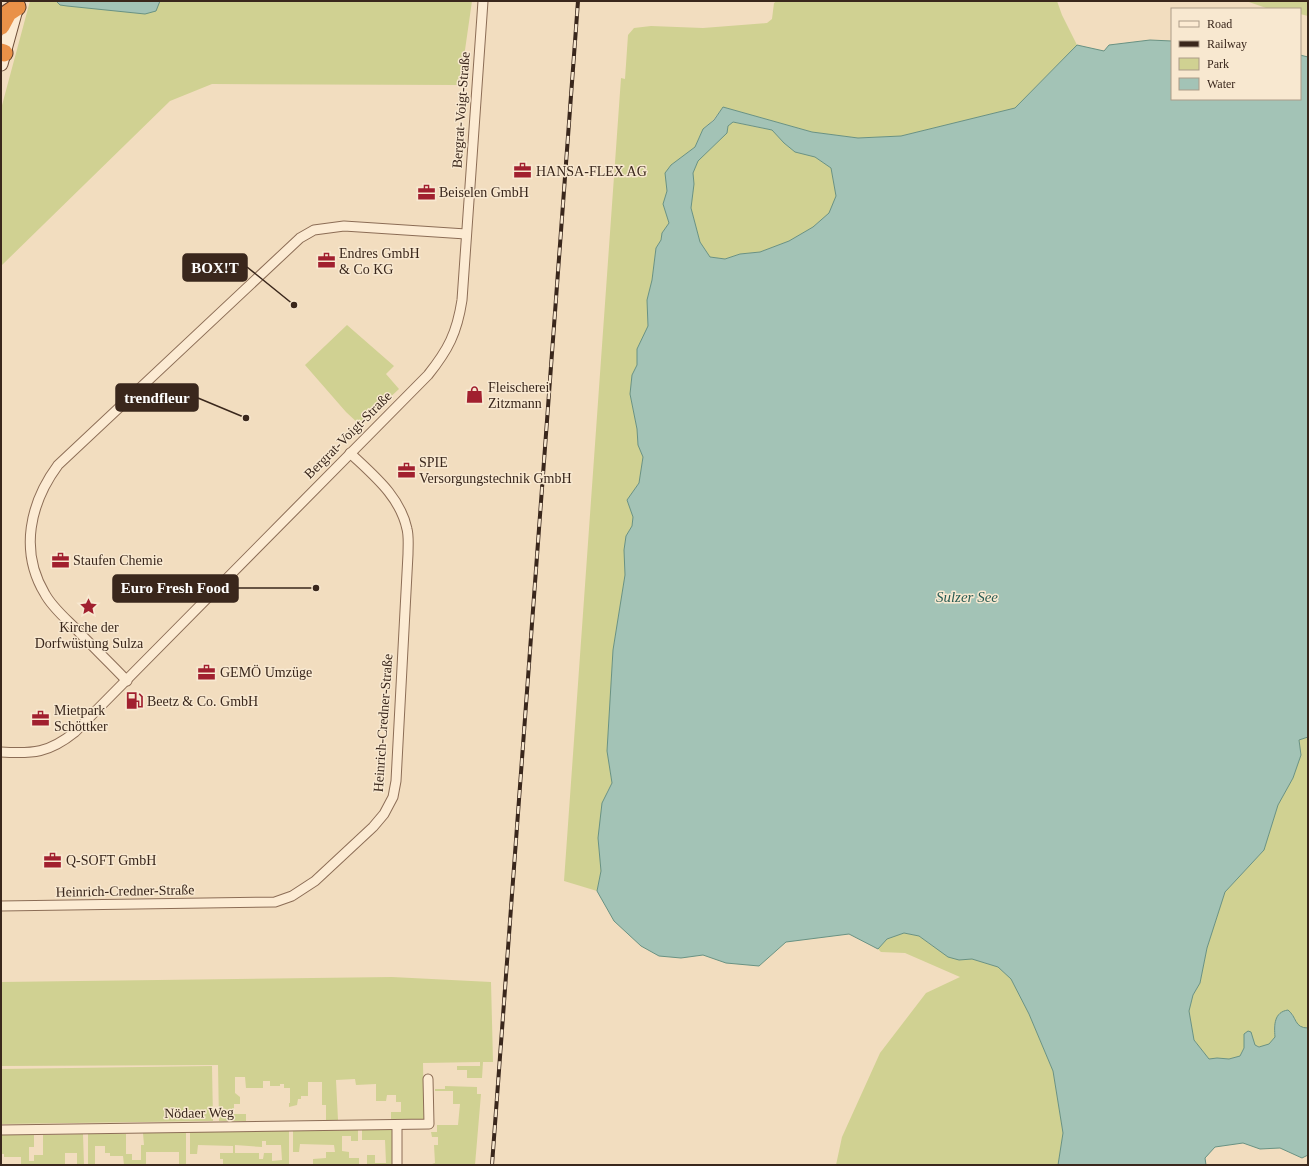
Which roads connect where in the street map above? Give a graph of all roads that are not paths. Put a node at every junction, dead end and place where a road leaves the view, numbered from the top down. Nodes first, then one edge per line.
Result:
1 (484, 1) edge
2 (18, 4) edge
3 (1, 26) edge
4 (2, 56) edge
5 (466, 234) junction
6 (350, 453) junction
7 (127, 681) junction
8 (1, 752) edge
9 (1, 906) edge
10 (428, 1080) dead end
11 (397, 1125) junction
12 (1, 1130) edge
13 (397, 1165) edge

1 - 5 street, Bergrat-Voigt-Straße
2 - 3 highway
2 - 4 main road
5 - 6 street, Bergrat-Voigt-Straße
5 - 7 street
6 - 7 street, Bergrat-Voigt-Straße
6 - 9 street, Heinrich-Credner-Straße
7 - 8 street, Bergrat-Voigt-Straße
10 - 11 street, Nödaer Weg
11 - 12 street, Nödaer Weg
11 - 13 street

